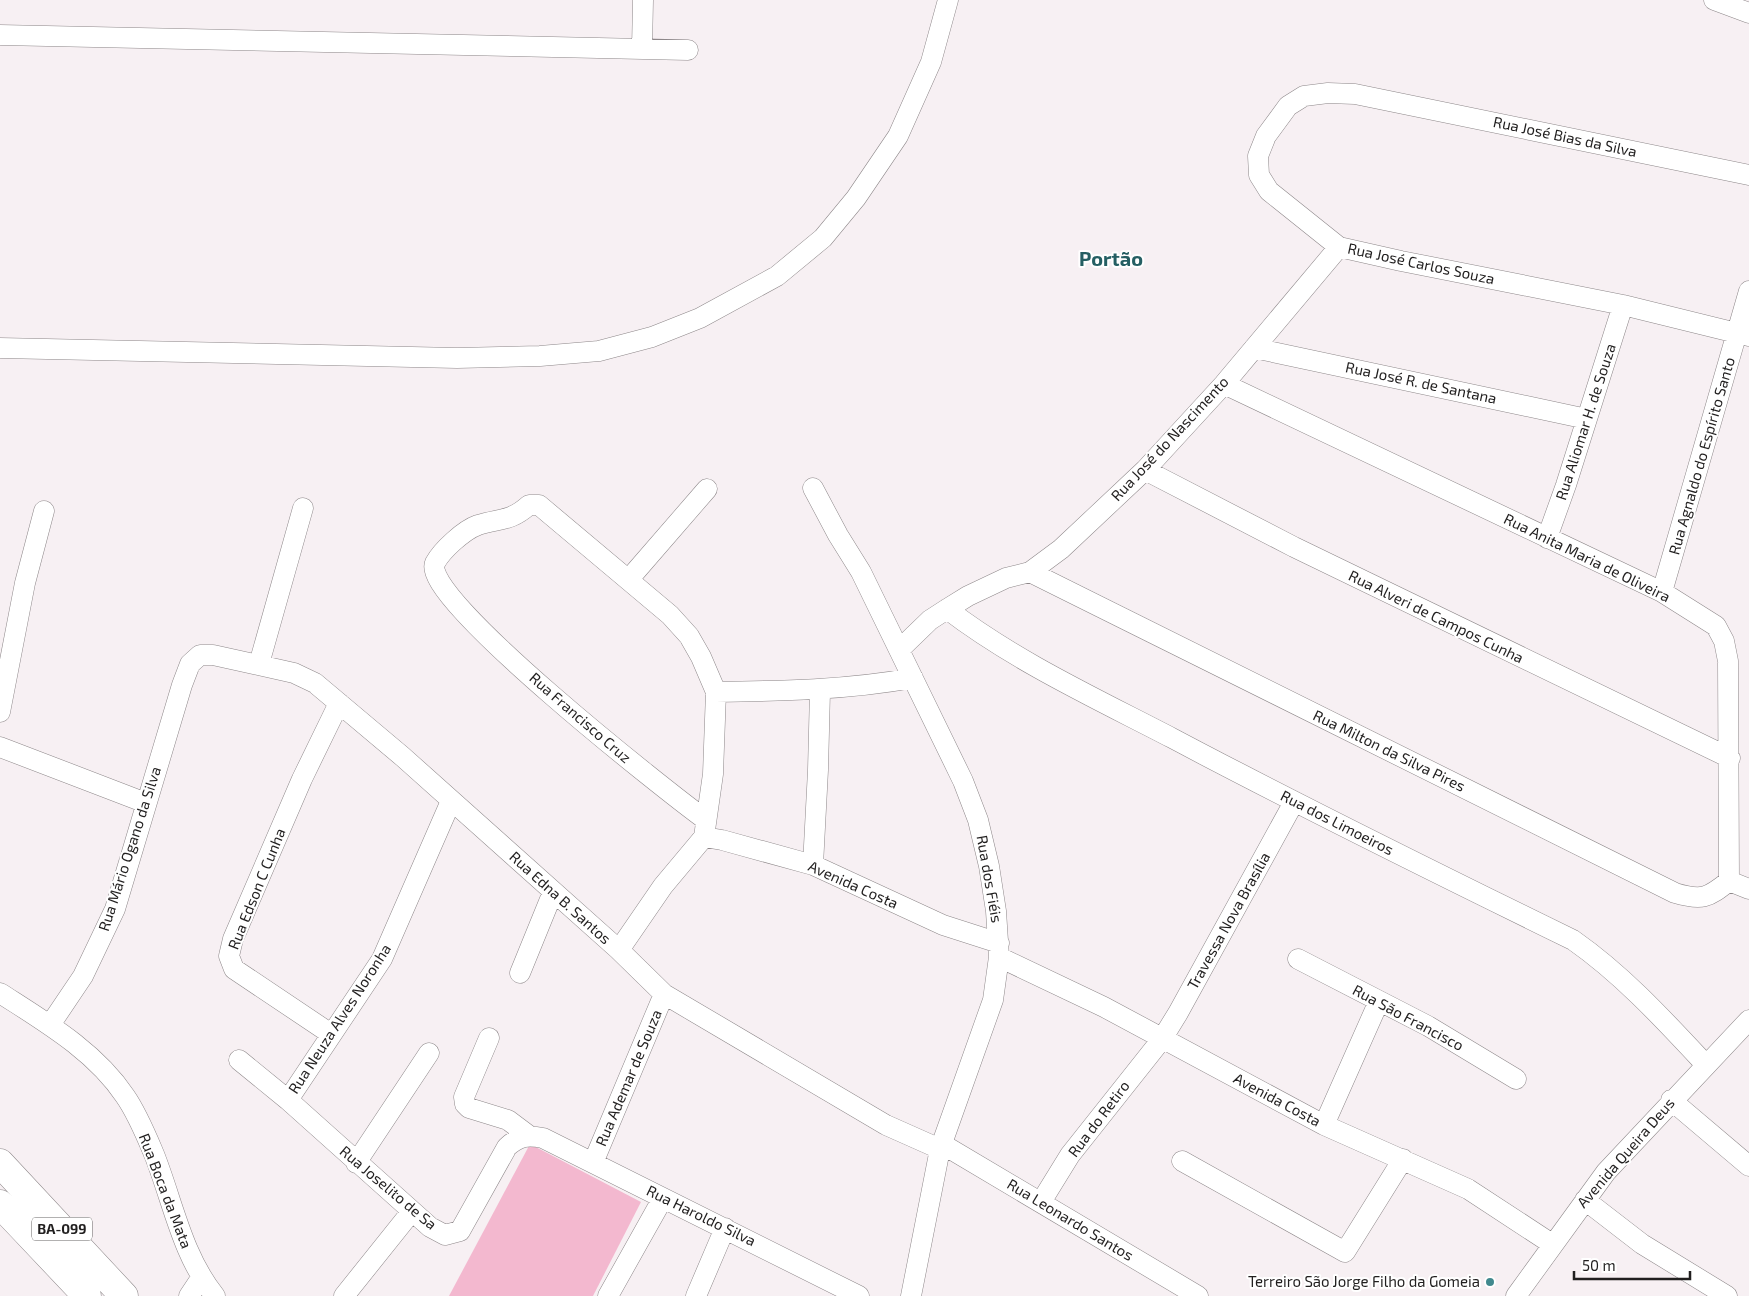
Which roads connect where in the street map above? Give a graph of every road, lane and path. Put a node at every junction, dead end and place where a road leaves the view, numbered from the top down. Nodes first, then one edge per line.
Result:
1 (643, 0) edge
2 (948, 0) edge
3 (1714, 0) edge
4 (1749, 13) edge
5 (0, 35) edge
6 (642, 49) junction
7 (688, 50) dead end
8 (1380, 98) joint
9 (1749, 175) edge
10 (1340, 247) junction
11 (1749, 291) edge
12 (1623, 305) junction
13 (1744, 334) edge
14 (0, 348) edge
15 (1254, 348) junction
16 (1224, 384) junction
17 (1587, 419) junction
18 (1145, 470) junction
19 (813, 488) dead end
20 (707, 489) dead end
21 (303, 508) dead end
22 (44, 511) dead end
23 (1547, 538) junction
24 (1030, 572) junction
25 (629, 579) junction
26 (1662, 592) junction
27 (947, 609) junction
28 (900, 649) junction
29 (190, 664) joint
30 (259, 664) junction
31 (913, 678) junction
32 (820, 691) junction
33 (716, 692) junction
34 (339, 703) junction
35 (0, 712) edge
36 (0, 747) edge
37 (1730, 758) junction
38 (451, 801) junction
39 (1294, 802) junction
40 (146, 803) junction
41 (705, 829) junction
42 (813, 865) junction
43 (1729, 881) junction
44 (1749, 889) edge
45 (553, 892) junction
46 (619, 950) junction
47 (999, 950) junction
48 (1298, 959) dead end
49 (520, 973) dead end
50 (0, 993) edge
51 (664, 994) junction
52 (1379, 1001) junction
53 (1749, 1020) edge
54 (50, 1025) junction
55 (331, 1034) junction
56 (489, 1038) dead end
57 (1162, 1039) junction
58 (429, 1054) dead end
59 (239, 1060) dead end
60 (1706, 1065) junction
61 (1516, 1079) dead end
62 (288, 1100) junction
63 (1671, 1100) junction
64 (1324, 1125) junction
65 (536, 1137) junction
66 (941, 1146) junction
67 (1403, 1160) junction
68 (1182, 1161) dead end
69 (0, 1162) edge
70 (356, 1163) junction
71 (593, 1163) junction
72 (1749, 1166) edge
73 (664, 1198) junction
74 (1584, 1200) junction
75 (1041, 1202) junction
76 (0, 1204) edge
77 (412, 1211) junction
78 (725, 1228) junction
79 (1552, 1244) junction
80 (201, 1278) junction
81 (87, 1296) edge
82 (124, 1296) edge
83 (188, 1296) edge
84 (215, 1296) edge
85 (344, 1296) edge
86 (608, 1296) edge
87 (696, 1296) edge
88 (859, 1296) edge
89 (912, 1296) edge
90 (1198, 1296) edge
91 (1516, 1296) edge
92 (1727, 1296) edge

1 - 6 street
2 - 14 street
3 - 4 street
5 - 6 street
6 - 7 street
8 - 9 street, Rua José Bias da Silva
8 - 10 street, Rua José Carlos Souza
10 - 12 street, Rua José Carlos Souza
10 - 15 street, Rua José do Nascimento
11 - 13 street, Rua Agnaldo do Espírito Santo
12 - 13 street, Rua José Carlos Souza
12 - 17 street, Rua Aliomar H. de Souza
13 - 26 street, Rua Agnaldo do Espírito Santo
15 - 16 street, Rua José do Nascimento
15 - 17 street, Rua José R. de Santana
16 - 18 street, Rua José do Nascimento
16 - 23 street, Rua Anita Maria de Oliveira
17 - 23 street, Rua Aliomar H. de Souza
18 - 24 street, Rua José do Nascimento
18 - 37 street, Rua Alveri de Campos Cunha
19 - 28 street, Rua dos Fiéis
20 - 25 street
21 - 30 street
22 - 35 street
23 - 26 street, Rua Anita Maria de Oliveira
24 - 27 street, Rua José do Nascimento
24 - 43 street, Rua Milton da Silva Pires
25 - 33 street
25 - 41 street, Rua Francisco Cruz
26 - 37 street, Rua Anita Maria de Oliveira
27 - 28 street, Rua José do Nascimento
27 - 39 street, Rua dos Limoeiros
28 - 31 street, Rua dos Fiéis
29 - 30 street, Rua Edna B. Santos
29 - 40 street, Rua Mário Ogano da Silva
30 - 34 street, Rua Edna B. Santos
31 - 32 street
31 - 47 street, Rua dos Fiéis
32 - 33 street
32 - 42 street
33 - 41 street
34 - 38 street, Rua Edna B. Santos
34 - 55 street, Rua Edson C Cunha
36 - 40 street
37 - 43 street, Rua Anita Maria de Oliveira
38 - 45 street, Rua Edna B. Santos
38 - 55 street, Rua Neuza Alves Noronha
39 - 57 street, Travessa Nova Brasília
39 - 60 street, Rua dos Limoeiros
40 - 54 street, Rua Mário Ogano da Silva
41 - 42 street, Avenida Costa
41 - 46 street
42 - 47 street, Avenida Costa
43 - 44 street
45 - 46 street, Rua Edna B. Santos
45 - 49 street
46 - 51 street, Rua Edna B. Santos
47 - 57 street, Avenida Costa
47 - 66 street, Rua dos Fiéis
48 - 52 street, Rua São Francisco
50 - 54 street, Rua Boca da Mata
51 - 66 street, Rua Edna B. Santos
51 - 71 street, Rua Ademar de Souza
52 - 61 street, Rua São Francisco
52 - 64 street
53 - 60 street, Avenida Queira Deus
54 - 80 street, Rua Boca da Mata
55 - 62 street, Rua Neuza Alves Noronha
56 - 65 street, Rua Haroldo Silva
57 - 64 street, Avenida Costa
57 - 75 street, Rua do Retiro
58 - 70 street
59 - 62 street, Rua Joselito de Sa
60 - 63 street, Avenida Queira Deus
62 - 70 street, Rua Joselito de Sa
63 - 72 street
63 - 74 street, Avenida Queira Deus
64 - 67 street, Avenida Costa
65 - 71 street, Rua Haroldo Silva
65 - 77 street, Rua Joselito de Sa
66 - 75 street, Rua Leonardo Santos
66 - 89 street, Rua dos Fiéis
67 - 68 street
67 - 79 street, Avenida Costa
69 - 82 highway, BA-099
70 - 77 street, Rua Joselito de Sa
71 - 73 street, Rua Haroldo Silva
73 - 78 street, Rua Haroldo Silva
73 - 86 street
74 - 79 street, Avenida Queira Deus
74 - 92 street
75 - 90 street, Rua Leonardo Santos
76 - 81 highway, BA-099
77 - 85 street
78 - 87 street
78 - 88 street, Rua Haroldo Silva
79 - 91 street, Avenida Queira Deus
80 - 83 street
80 - 84 street, Rua Boca da Mata

